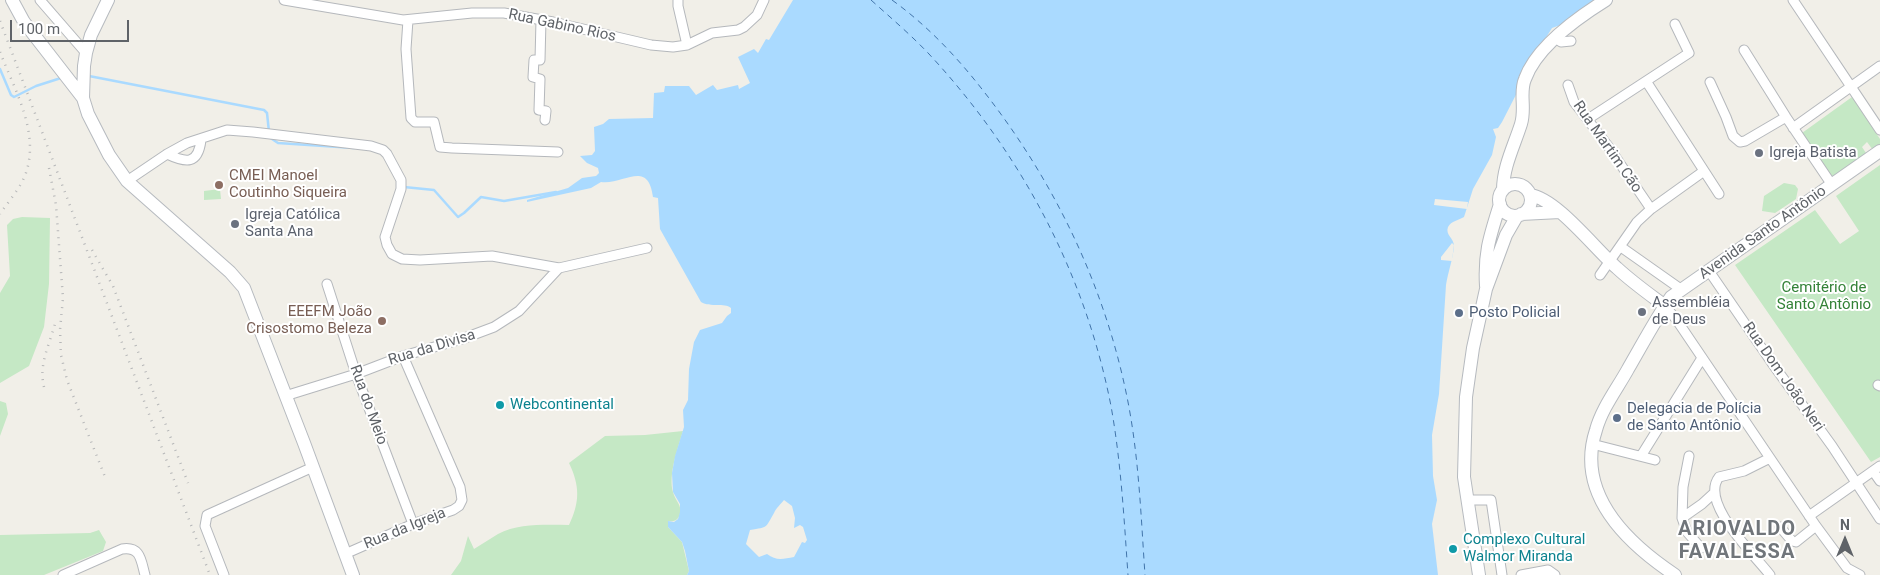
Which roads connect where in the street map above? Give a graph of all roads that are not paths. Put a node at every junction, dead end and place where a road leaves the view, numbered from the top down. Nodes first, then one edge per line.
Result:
1 (12, 0) edge
2 (40, 0) edge
3 (108, 0) edge
4 (284, 0) edge
5 (678, 0) edge
6 (1606, 0) edge
7 (1793, 0) edge
8 (761, 2) edge
9 (408, 20) junction
10 (541, 20) junction
11 (1675, 24) dead end
12 (1555, 38) junction
13 (1571, 41) dead end
14 (687, 45) junction
15 (1744, 50) dead end
16 (86, 53) junction
17 (1880, 66) edge
18 (1646, 81) junction
19 (1710, 82) dead end
20 (1568, 84) dead end
21 (1851, 86) junction
22 (83, 98) junction
23 (1786, 117) junction
24 (1588, 119) junction
25 (545, 120) dead end
26 (1793, 128) junction
27 (1880, 130) edge
28 (201, 140) junction
29 (1880, 151) edge
30 (558, 152) dead end
31 (166, 154) junction
32 (1508, 162) junction
33 (1704, 171) junction
34 (127, 180) junction
35 (1832, 185) junction
36 (1503, 190) junction
37 (1526, 191) junction
38 (1719, 194) dead end
39 (1500, 204) junction
40 (1651, 209) junction
41 (1560, 212) junction
42 (1519, 215) junction
43 (1621, 247) junction
44 (647, 248) dead end
45 (1610, 261) junction
46 (559, 268) junction
47 (1709, 271) junction
48 (1600, 275) dead end
49 (327, 284) dead end
50 (1486, 289) junction
51 (1682, 290) junction
52 (1665, 306) junction
53 (403, 356) junction
54 (1702, 358) junction
55 (356, 374) junction
56 (285, 396) junction
57 (1592, 444) junction
58 (1641, 456) junction
59 (1689, 456) dead end
60 (1770, 458) junction
61 (1655, 460) dead end
62 (313, 467) junction
63 (1877, 469) edge
64 (1880, 481) edge
65 (1857, 484) junction
66 (1714, 493) junction
67 (1467, 500) junction
68 (1809, 516) junction
69 (1682, 518) junction
70 (1880, 519) edge
71 (413, 524) junction
72 (1816, 526) junction
73 (1780, 527) dead end
74 (1701, 548) dead end
75 (344, 554) junction
76 (76, 573) edge
77 (63, 575) edge
78 (145, 575) edge
79 (224, 575) edge
80 (352, 575) edge
81 (1479, 575) edge
82 (1502, 575) edge
83 (1521, 575) edge
84 (1554, 575) edge
85 (1675, 575) edge
86 (1770, 575) edge
87 (1860, 575) edge

1 - 22 street
2 - 16 street
3 - 16 street
4 - 9 street, Rua Gabino Rios
5 - 14 street
6 - 12 street
7 - 21 street
8 - 14 street, Rua Gabino Rios
9 - 10 street, Rua Gabino Rios
9 - 30 street
10 - 14 street, Rua Gabino Rios
10 - 25 street
11 - 18 street
12 - 13 street
12 - 32 street
15 - 23 street
16 - 22 street
17 - 21 street
18 - 24 street
18 - 33 street
19 - 23 street
20 - 24 street, Rua Martim Cão
21 - 26 street
21 - 27 street
22 - 34 street
23 - 26 street
24 - 40 street, Rua Martim Cão
26 - 35 street
28 - 31 street
28 - 31 street
28 - 46 street
29 - 35 street, Avenida Santo Antônio
31 - 34 street
32 - 36 street
32 - 37 street
33 - 38 street
33 - 40 street
34 - 56 street
35 - 47 street, Avenida Santo Antônio
36 - 37 street
36 - 39 street
37 - 41 street
37 - 42 street
39 - 42 street
39 - 50 street
40 - 43 street
41 - 42 street
41 - 45 street
42 - 50 street
43 - 45 street
43 - 51 street
44 - 46 street
45 - 48 street
45 - 52 street
46 - 53 street, Rua da Divisa
47 - 51 street, Avenida Santo Antônio
47 - 65 street, Rua Dom João Neri
49 - 55 street, Rua do Meio
50 - 67 street
51 - 52 street, Avenida Santo Antônio
52 - 54 street
52 - 57 street, Avenida Santo Antônio
53 - 55 street, Rua da Divisa
53 - 71 street, Rua da Igreja
54 - 58 street
54 - 60 street
55 - 56 street, Rua da Divisa
55 - 71 street, Rua do Meio
56 - 62 street
57 - 58 street
57 - 85 street, Avenida Santo Antônio
58 - 61 street
59 - 69 street
60 - 66 street
60 - 68 street
62 - 75 street
62 - 79 street
63 - 64 street
63 - 65 street
65 - 68 street
65 - 70 street, Rua Dom João Neri
66 - 69 street
66 - 86 street
67 - 81 street
67 - 82 street
68 - 72 street
69 - 74 street
71 - 75 street, Rua da Igreja
72 - 73 street
72 - 87 street
75 - 80 street
76 - 77 street
76 - 78 street
83 - 84 street

